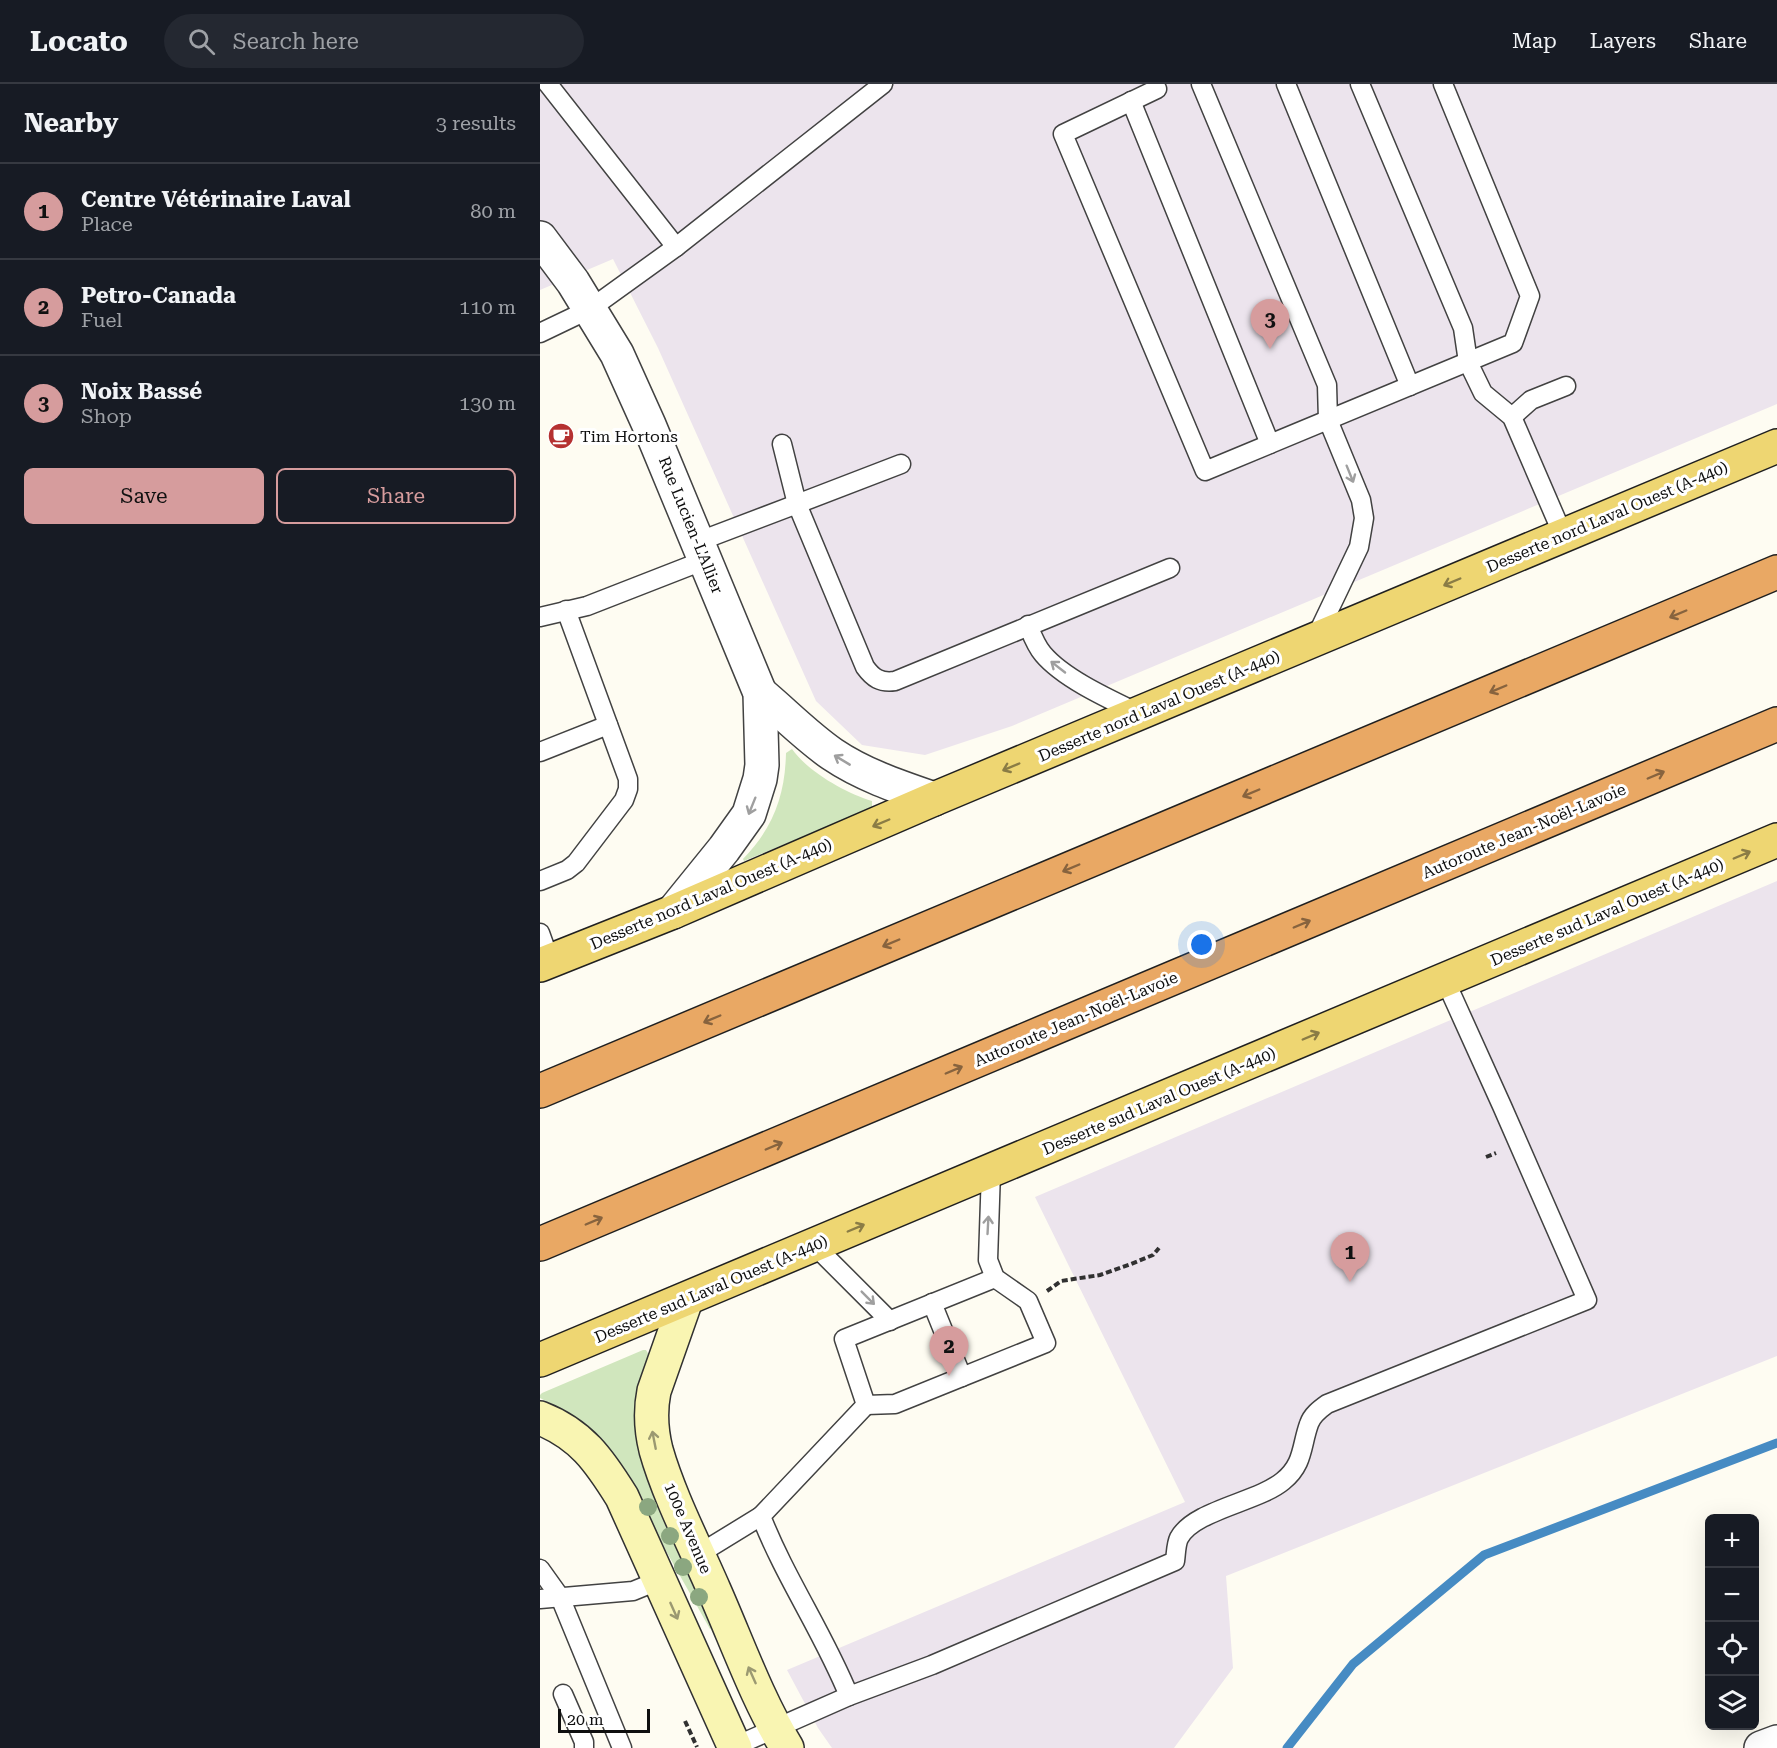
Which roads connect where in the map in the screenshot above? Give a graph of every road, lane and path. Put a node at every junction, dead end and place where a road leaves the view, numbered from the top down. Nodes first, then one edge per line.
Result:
1 (548, 84) edge
2 (883, 84) edge
3 (1201, 84) edge
4 (1286, 84) edge
5 (1360, 84) edge
6 (1443, 84) edge
7 (1158, 86) edge
8 (1131, 101) junction
9 (540, 238) edge
10 (676, 247) junction
11 (590, 309) junction
12 (540, 333) edge
13 (1468, 362) junction
14 (1410, 386) junction
15 (1566, 386) dead end
16 (1512, 417) junction
17 (1328, 420) junction
18 (782, 444) dead end
19 (1270, 444) junction
20 (1777, 446) edge
21 (901, 464) dead end
22 (797, 504) junction
23 (1563, 535) junction
24 (701, 551) junction
25 (1170, 568) dead end
26 (1777, 572) edge
27 (566, 610) junction
28 (540, 616) edge
29 (1028, 625) junction
30 (1315, 640) junction
31 (760, 693) junction
32 (1140, 714) junction
33 (1777, 724) edge
34 (608, 725) junction
35 (540, 752) edge
36 (934, 800) junction
37 (1777, 840) edge
38 (540, 882) edge
39 (673, 912) junction
40 (543, 953) edge
41 (1445, 980) junction
42 (540, 1091) edge
43 (1499, 1152) dead end
44 (1486, 1157) dead end
45 (991, 1171) junction
46 (540, 1244) edge
47 (815, 1245) junction
48 (1159, 1248) dead end
49 (995, 1278) junction
50 (686, 1300) junction
51 (1028, 1301) junction
52 (933, 1303) junction
53 (890, 1321) junction
54 (540, 1359) edge
55 (962, 1377) junction
56 (867, 1405) junction
57 (540, 1418) edge
58 (761, 1516) junction
59 (699, 1554) junction
60 (540, 1569) edge
61 (660, 1580) junction
62 (560, 1597) junction
63 (540, 1599) edge
64 (563, 1694) dead end
65 (849, 1696) junction
66 (691, 1736) dead end
67 (782, 1738) edge
68 (1777, 1742) edge
69 (584, 1748) edge
70 (622, 1748) edge
71 (697, 1748) edge
72 (733, 1748) edge
73 (1761, 1748) edge

1 - 10 lane
2 - 10 lane
3 - 17 lane
4 - 14 lane
5 - 13 lane
6 - 13 lane
7 - 8 lane
8 - 19 lane
8 - 19 lane
9 - 11 street, Rue Lucien-L'Allier
10 - 11 lane
11 - 12 lane
11 - 24 street, Rue Lucien-L'Allier
13 - 14 lane
13 - 16 lane
14 - 17 lane
15 - 16 lane
16 - 23 lane
17 - 19 lane
17 -> 30 lane
18 - 22 lane
20 - 23 main road, Desserte nord Laval Ouest (A-440)
21 - 22 lane
22 - 24 lane
22 - 29 lane
23 -> 30 main road, Desserte nord Laval Ouest (A-440)
24 - 27 lane
24 - 31 street, Rue Lucien-L'Allier
25 - 29 lane
26 -> 42 highway
27 - 28 lane
27 - 34 lane
32 -> 29 lane
30 - 32 main road, Desserte nord Laval Ouest (A-440)
36 -> 31 street, Rue Lucien-L'Allier
31 -> 39 street, Rue Lucien-L'Allier
32 -> 36 main road, Desserte nord Laval Ouest (A-440)
46 -> 33 highway, Autoroute Jean-Noël-Lavoie
34 - 35 lane
34 - 38 lane
36 -> 39 main road, Desserte nord Laval Ouest (A-440)
41 -> 37 main road, Desserte sud Laval Ouest (A-440)
39 - 40 main road, Desserte nord Laval Ouest (A-440)
45 -> 41 main road, Desserte sud Laval Ouest (A-440)
41 - 65 lane
43 - 44 path
47 -> 45 main road, Desserte sud Laval Ouest (A-440)
49 -> 45 lane
47 - 50 main road, Desserte sud Laval Ouest (A-440)
47 -> 53 lane
48 - 51 path
49 - 51 lane
49 - 52 lane
50 - 54 main road, Desserte sud Laval Ouest (A-440)
59 -> 50 street, 100e Avenue
51 - 55 lane
52 - 53 lane
52 - 55 lane
53 - 56 lane
55 - 56 lane
56 - 58 lane
57 - 61 street
58 - 59 lane
58 - 65 lane
67 -> 59 street, 100e Avenue
60 - 62 lane
61 - 62 lane
61 -> 72 street
62 - 63 lane
62 - 70 lane
64 - 69 lane
65 - 67 lane
66 - 71 path
67 - 72 lane
68 - 73 street

